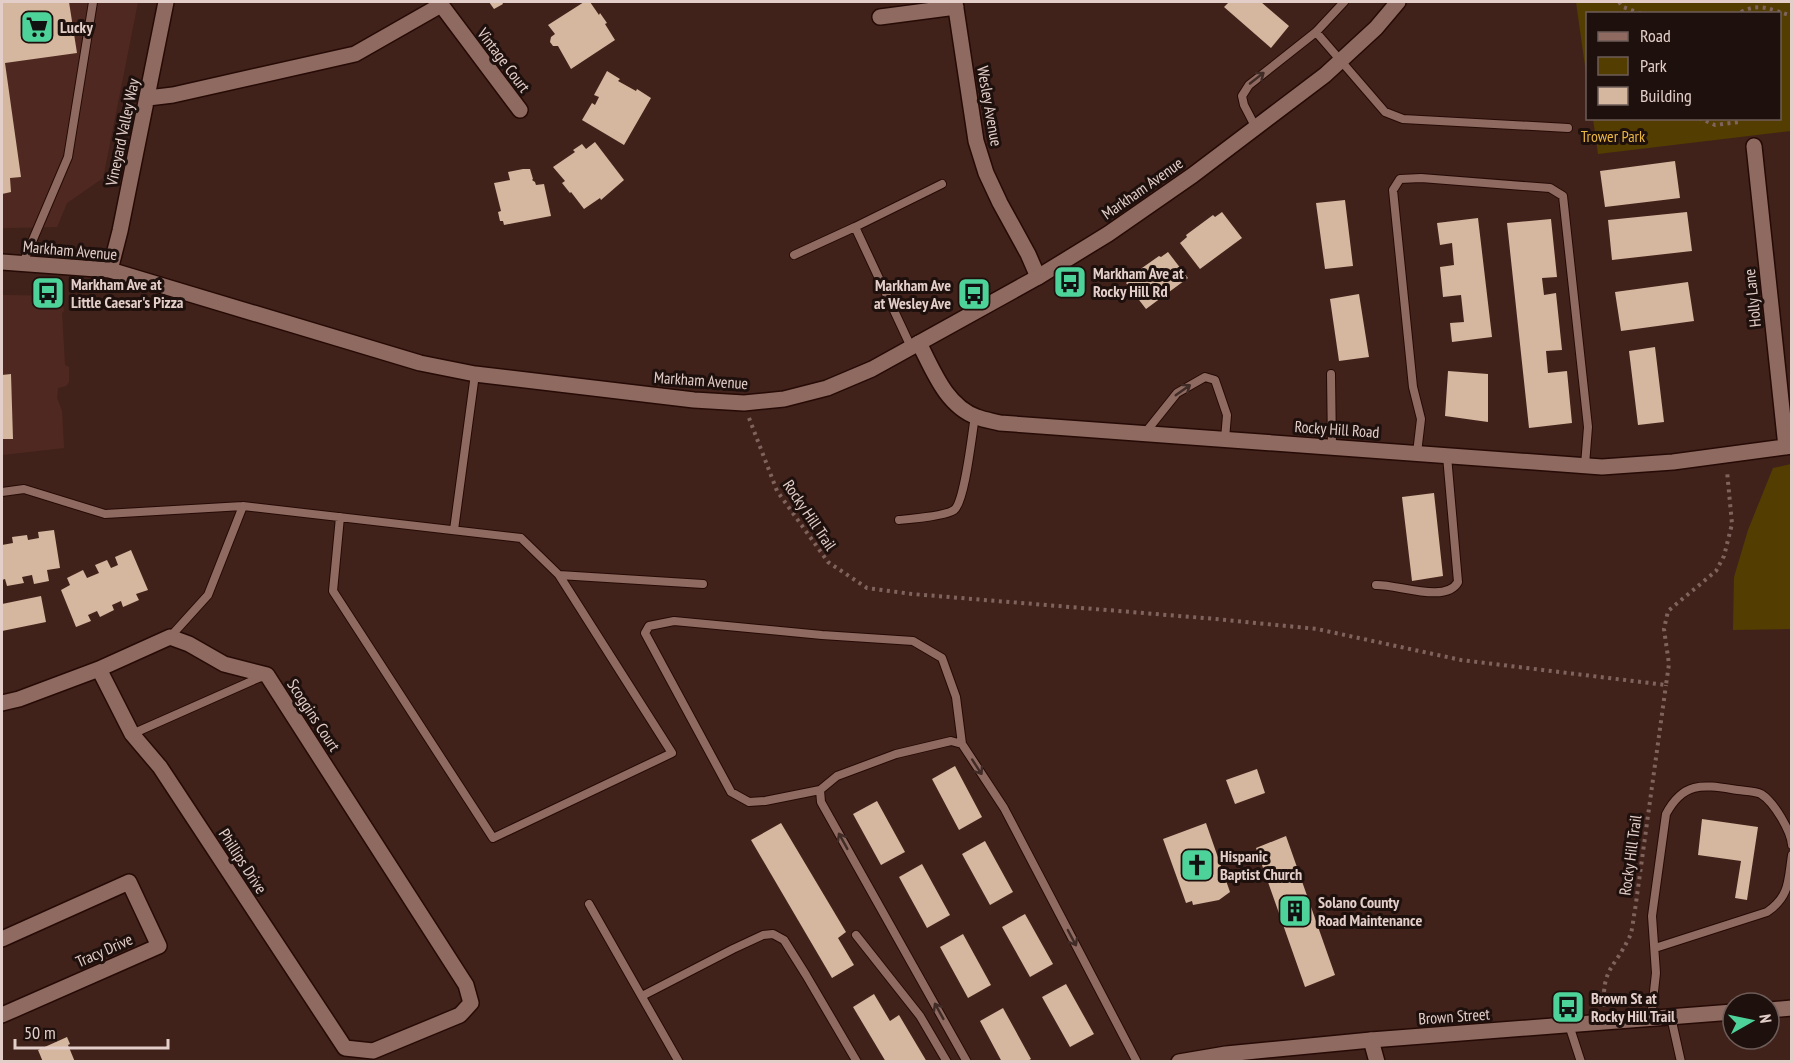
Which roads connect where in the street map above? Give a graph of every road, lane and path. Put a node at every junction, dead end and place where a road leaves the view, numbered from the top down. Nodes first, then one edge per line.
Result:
1 (93, 2) edge
2 (166, 2) edge
3 (1344, 2) edge
4 (1398, 2) edge
5 (1619, 2) edge
6 (440, 3) edge
7 (955, 4) edge
8 (1752, 4) edge
9 (1637, 12) edge
10 (1778, 12) edge
11 (880, 17) dead end
12 (1316, 32) junction
13 (1340, 61) junction
14 (148, 98) junction
15 (520, 110) dead end
16 (1704, 120) edge
17 (1739, 122) dead end
18 (1256, 128) junction
19 (1568, 128) dead end
20 (1754, 146) dead end
21 (942, 184) dead end
22 (855, 227) junction
23 (794, 255) dead end
24 (2, 262) edge
25 (23, 263) junction
26 (110, 270) junction
27 (1038, 277) junction
28 (915, 345) junction
29 (475, 374) junction
30 (1331, 374) dead end
31 (744, 403) junction
32 (975, 416) junction
33 (1145, 434) junction
34 (1225, 439) junction
35 (1332, 447) junction
36 (1789, 447) edge
37 (1417, 453) junction
38 (1726, 455) junction
39 (1447, 456) junction
40 (1585, 465) junction
41 (2, 492) edge
42 (243, 506) junction
43 (340, 517) junction
44 (899, 520) dead end
45 (454, 530) junction
46 (559, 575) junction
47 (703, 584) dead end
48 (1376, 585) dead end
49 (170, 637) junction
50 (99, 669) junction
51 (267, 675) junction
52 (1666, 685) junction
53 (2, 703) edge
54 (132, 734) junction
55 (962, 744) junction
56 (820, 790) junction
57 (1791, 845) edge
58 (1791, 855) edge
59 (589, 904) dead end
60 (856, 935) dead end
61 (2, 939) edge
62 (1654, 948) junction
63 (642, 996) junction
64 (1721, 1013) edge
65 (2, 1015) edge
66 (1671, 1017) junction
67 (1651, 1019) junction
68 (1605, 1022) junction
69 (1569, 1025) junction
70 (1371, 1041) junction
71 (373, 1051) joint
72 (680, 1062) edge
73 (857, 1062) edge
74 (946, 1062) edge
75 (967, 1062) edge
76 (1137, 1062) edge
77 (1179, 1062) edge
78 (1377, 1062) edge
79 (1581, 1062) edge
80 (1681, 1062) edge

1 - 25 lane
2 - 14 street, Vineyard Valley Way
3 - 12 lane
4 - 13 street, Markham Avenue
5 - 9 path
6 - 14 street
6 - 15 street, Vintage Court
7 - 11 street
7 - 27 street, Wesley Avenue
8 - 10 path
12 - 13 lane
18 -> 12 lane
13 - 18 street, Markham Avenue
13 - 19 lane
14 - 26 street, Vineyard Valley Way
16 - 17 path
18 - 27 street, Markham Avenue
20 - 36 street, Holly Lane
21 - 22 lane
22 - 23 lane
22 - 28 lane
24 - 25 street, Markham Avenue
25 - 26 street, Markham Avenue
26 - 29 street, Markham Avenue
27 - 28 street, Markham Avenue
28 - 31 street, Markham Avenue
28 - 32 street, Rocky Hill Road
29 - 31 street, Markham Avenue
29 - 45 lane
30 - 35 lane
31 - 52 path, Rocky Hill Trail
32 - 33 street, Rocky Hill Road
32 - 44 lane
33 - 34 street, Rocky Hill Road
33 -> 34 lane
34 - 35 street, Rocky Hill Road
35 - 37 street, Rocky Hill Road
36 - 38 street, Rocky Hill Road
37 - 39 street, Rocky Hill Road
37 - 40 lane
38 - 40 street, Rocky Hill Road
38 - 52 path, Rocky Hill Trail
39 - 40 street, Rocky Hill Road
39 - 48 lane
41 - 42 lane
42 - 43 lane
42 - 49 lane
43 - 45 lane
43 - 46 lane
45 - 46 lane
46 - 47 lane
49 - 50 street
49 - 51 street, Scoggins Court
50 - 53 street
50 - 54 street, Phillips Drive
51 - 54 lane
51 - 71 street, Scoggins Court
52 - 68 path, Rocky Hill Trail
54 - 71 street, Phillips Drive
55 - 56 lane
55 - 56 lane
55 -> 76 lane
75 -> 56 lane
57 - 62 lane
58 - 62 lane
59 - 63 lane
60 - 74 lane
61 - 65 street, Tracy Drive
62 - 67 lane
63 - 72 lane
63 - 73 lane
64 - 66 street, Brown Street
66 - 67 street, Brown Street
66 - 80 lane
67 - 68 street, Brown Street
68 - 69 street, Brown Street
69 - 70 street, Brown Street
69 - 79 lane
70 - 77 street, Brown Street
70 - 78 street

